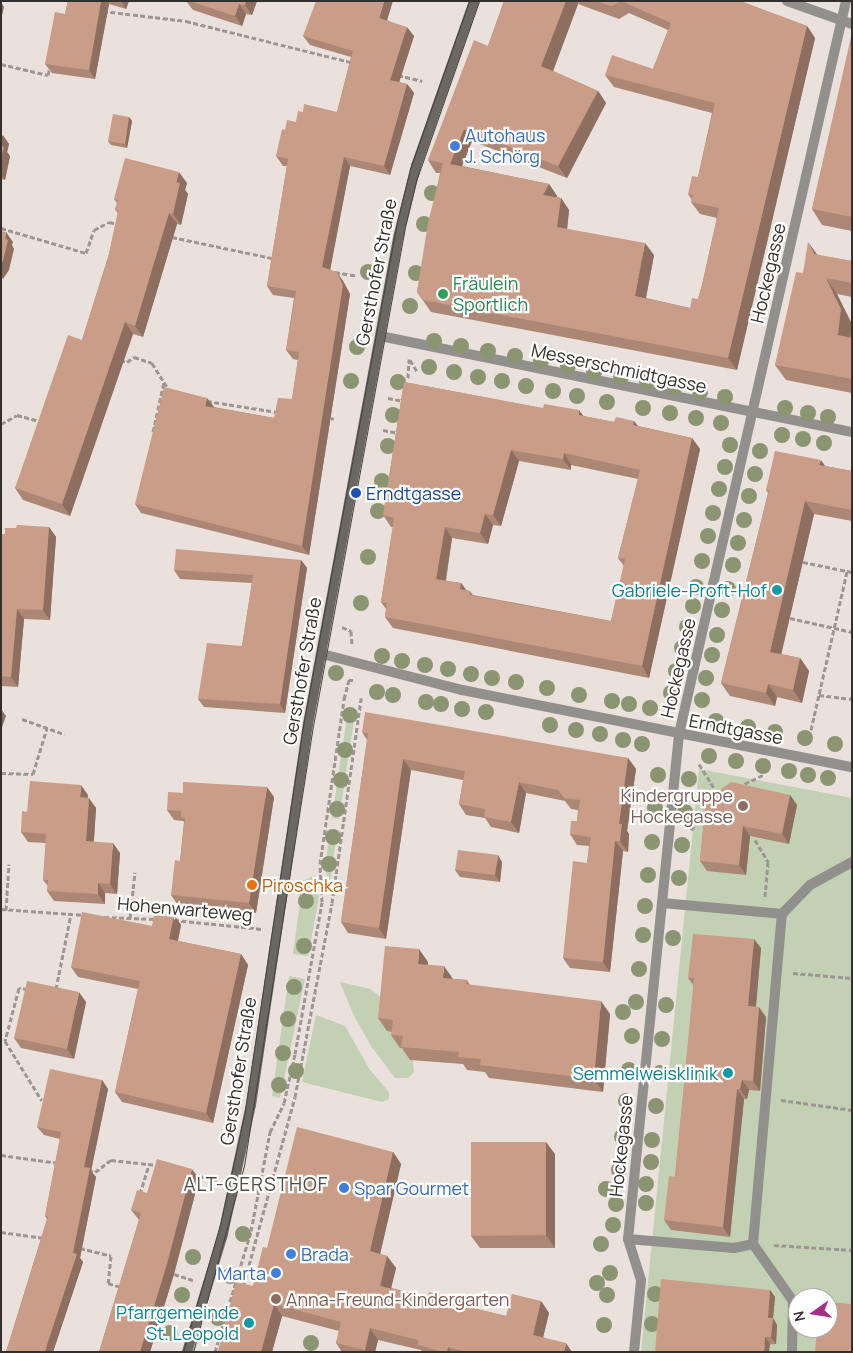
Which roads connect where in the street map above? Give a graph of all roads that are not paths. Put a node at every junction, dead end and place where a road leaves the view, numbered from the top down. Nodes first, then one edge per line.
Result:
1 (474, 1) edge
2 (787, 1) edge
3 (846, 1) edge
4 (847, 23) edge
5 (380, 336) junction
6 (754, 412) junction
7 (852, 432) edge
8 (322, 654) junction
9 (679, 734) junction
10 (852, 767) edge
11 (852, 862) edge
12 (662, 903) junction
13 (782, 914) junction
14 (628, 1239) junction
15 (753, 1244) junction
16 (187, 1352) edge
17 (634, 1352) edge
18 (792, 1352) edge

1 - 5 street, Gersthofer Straße
2 - 4 street
3 - 4 street, Hockegasse
4 - 6 street, Hockegasse
5 - 6 street, Messerschmidtgasse
5 - 8 street, Gersthofer Straße
6 - 7 street, Messerschmidtgasse
6 - 9 street, Hockegasse
8 - 9 street, Erndtgasse
8 - 16 street, Gersthofer Straße
9 - 10 street, Erndtgasse
9 - 12 street, Hockegasse
11 - 13 street
12 - 13 street
12 - 14 street, Hockegasse
13 - 15 street
14 - 15 street
14 - 17 street, Hockegasse
15 - 18 street

